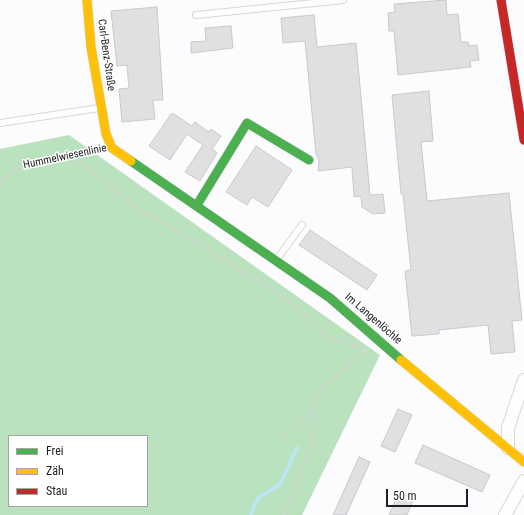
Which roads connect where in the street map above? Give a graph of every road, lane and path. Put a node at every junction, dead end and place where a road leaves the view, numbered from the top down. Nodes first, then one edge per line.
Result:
1 (87, 0) edge
2 (343, 0) edge
3 (501, 0) edge
4 (196, 15) dead end
5 (102, 111) junction
6 (0, 123) edge
7 (524, 140) edge
8 (112, 148) junction
9 (68, 156) junction
10 (309, 160) dead end
11 (0, 183) edge
12 (197, 206) junction
13 (302, 225) dead end
14 (276, 261) junction
15 (524, 380) edge
16 (312, 410) junction
17 (278, 444) dead end
18 (508, 448) junction
19 (524, 462) edge
20 (524, 480) edge
21 (284, 515) edge
22 (505, 515) edge

1 - 5 street, Carl-Benz-Straße
2 - 4 lane
3 - 7 street
5 - 6 lane
5 - 8 street
8 - 9 path, Hummelwiesenlinie
8 - 12 street, Im Langenlöchle
9 - 11 path, Hummelwiesenlinie
9 - 16 path
10 - 12 street
12 - 14 street, Im Langenlöchle
13 - 14 lane
14 - 18 street, Im Langenlöchle
15 - 18 street
16 - 17 path
16 - 21 path
18 - 19 street, Im Langenlöchle
20 - 22 street

